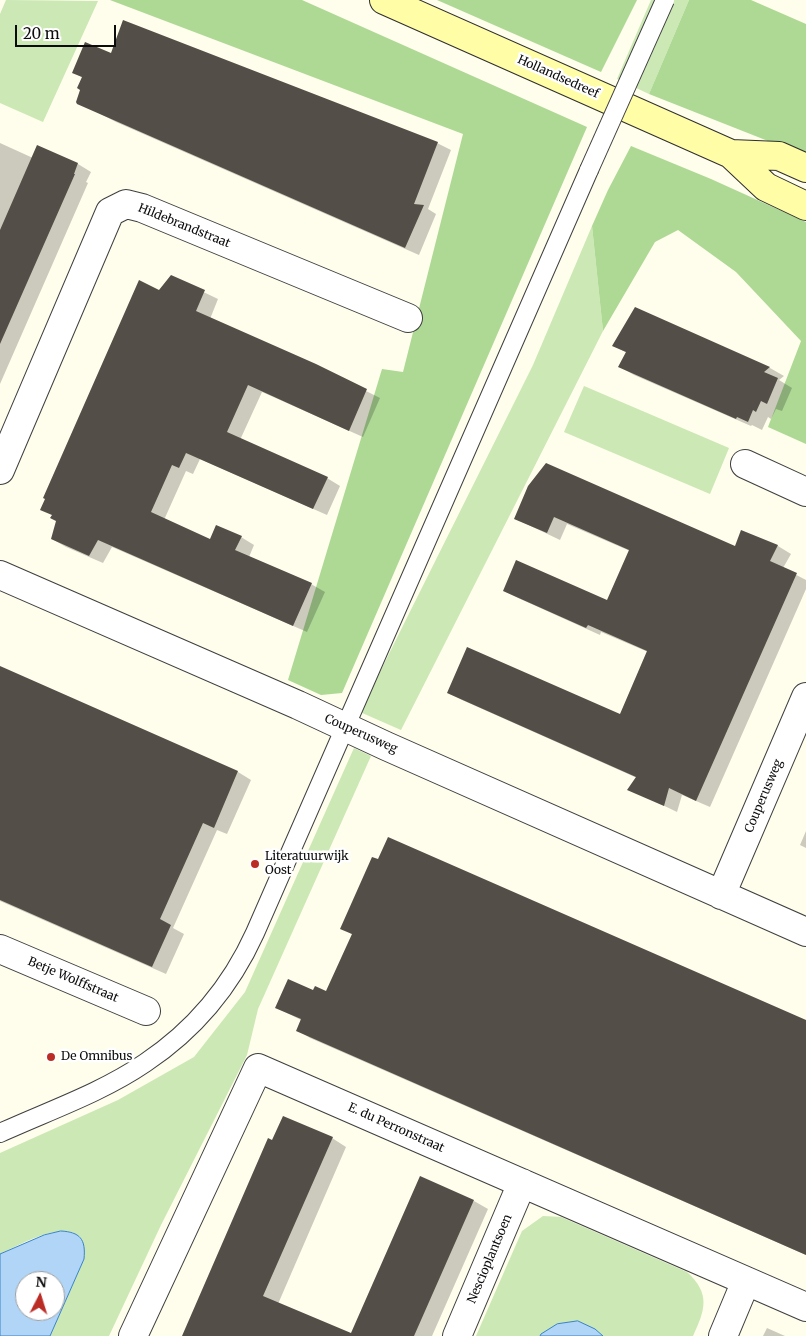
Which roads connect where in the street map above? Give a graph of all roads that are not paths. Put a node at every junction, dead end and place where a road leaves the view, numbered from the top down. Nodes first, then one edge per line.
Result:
1 (384, 0) edge
2 (665, 0) edge
3 (732, 154) junction
4 (806, 168) edge
5 (806, 206) edge
6 (408, 318) dead end
7 (745, 464) dead end
8 (0, 470) edge
9 (806, 492) edge
10 (0, 575) edge
11 (806, 697) edge
12 (346, 727) junction
13 (721, 895) junction
14 (806, 932) edge
15 (0, 949) edge
16 (146, 1011) dead end
17 (0, 1133) edge
18 (522, 1183) junction
19 (746, 1281) junction
20 (806, 1307) edge
21 (133, 1336) edge
22 (457, 1336) edge
23 (723, 1336) edge

1 - 3 main road, Hollandsedreef
2 - 12 lane, bridge
3 - 4 main road, Hollandsedreef
3 - 5 main road, Hollandsedreef
6 - 8 street, Hildebrandstraat
7 - 9 street
10 - 12 street, Couperusweg
11 - 13 street, Couperusweg
12 - 13 street, Couperusweg
12 - 17 lane
13 - 14 street, Couperusweg
15 - 16 street, Betje Wolffstraat
18 - 19 street, E. du Perronstraat
18 - 21 street, E. du Perronstraat
18 - 22 street, Nescioplantsoen
19 - 20 street, E. du Perronstraat
19 - 23 street

